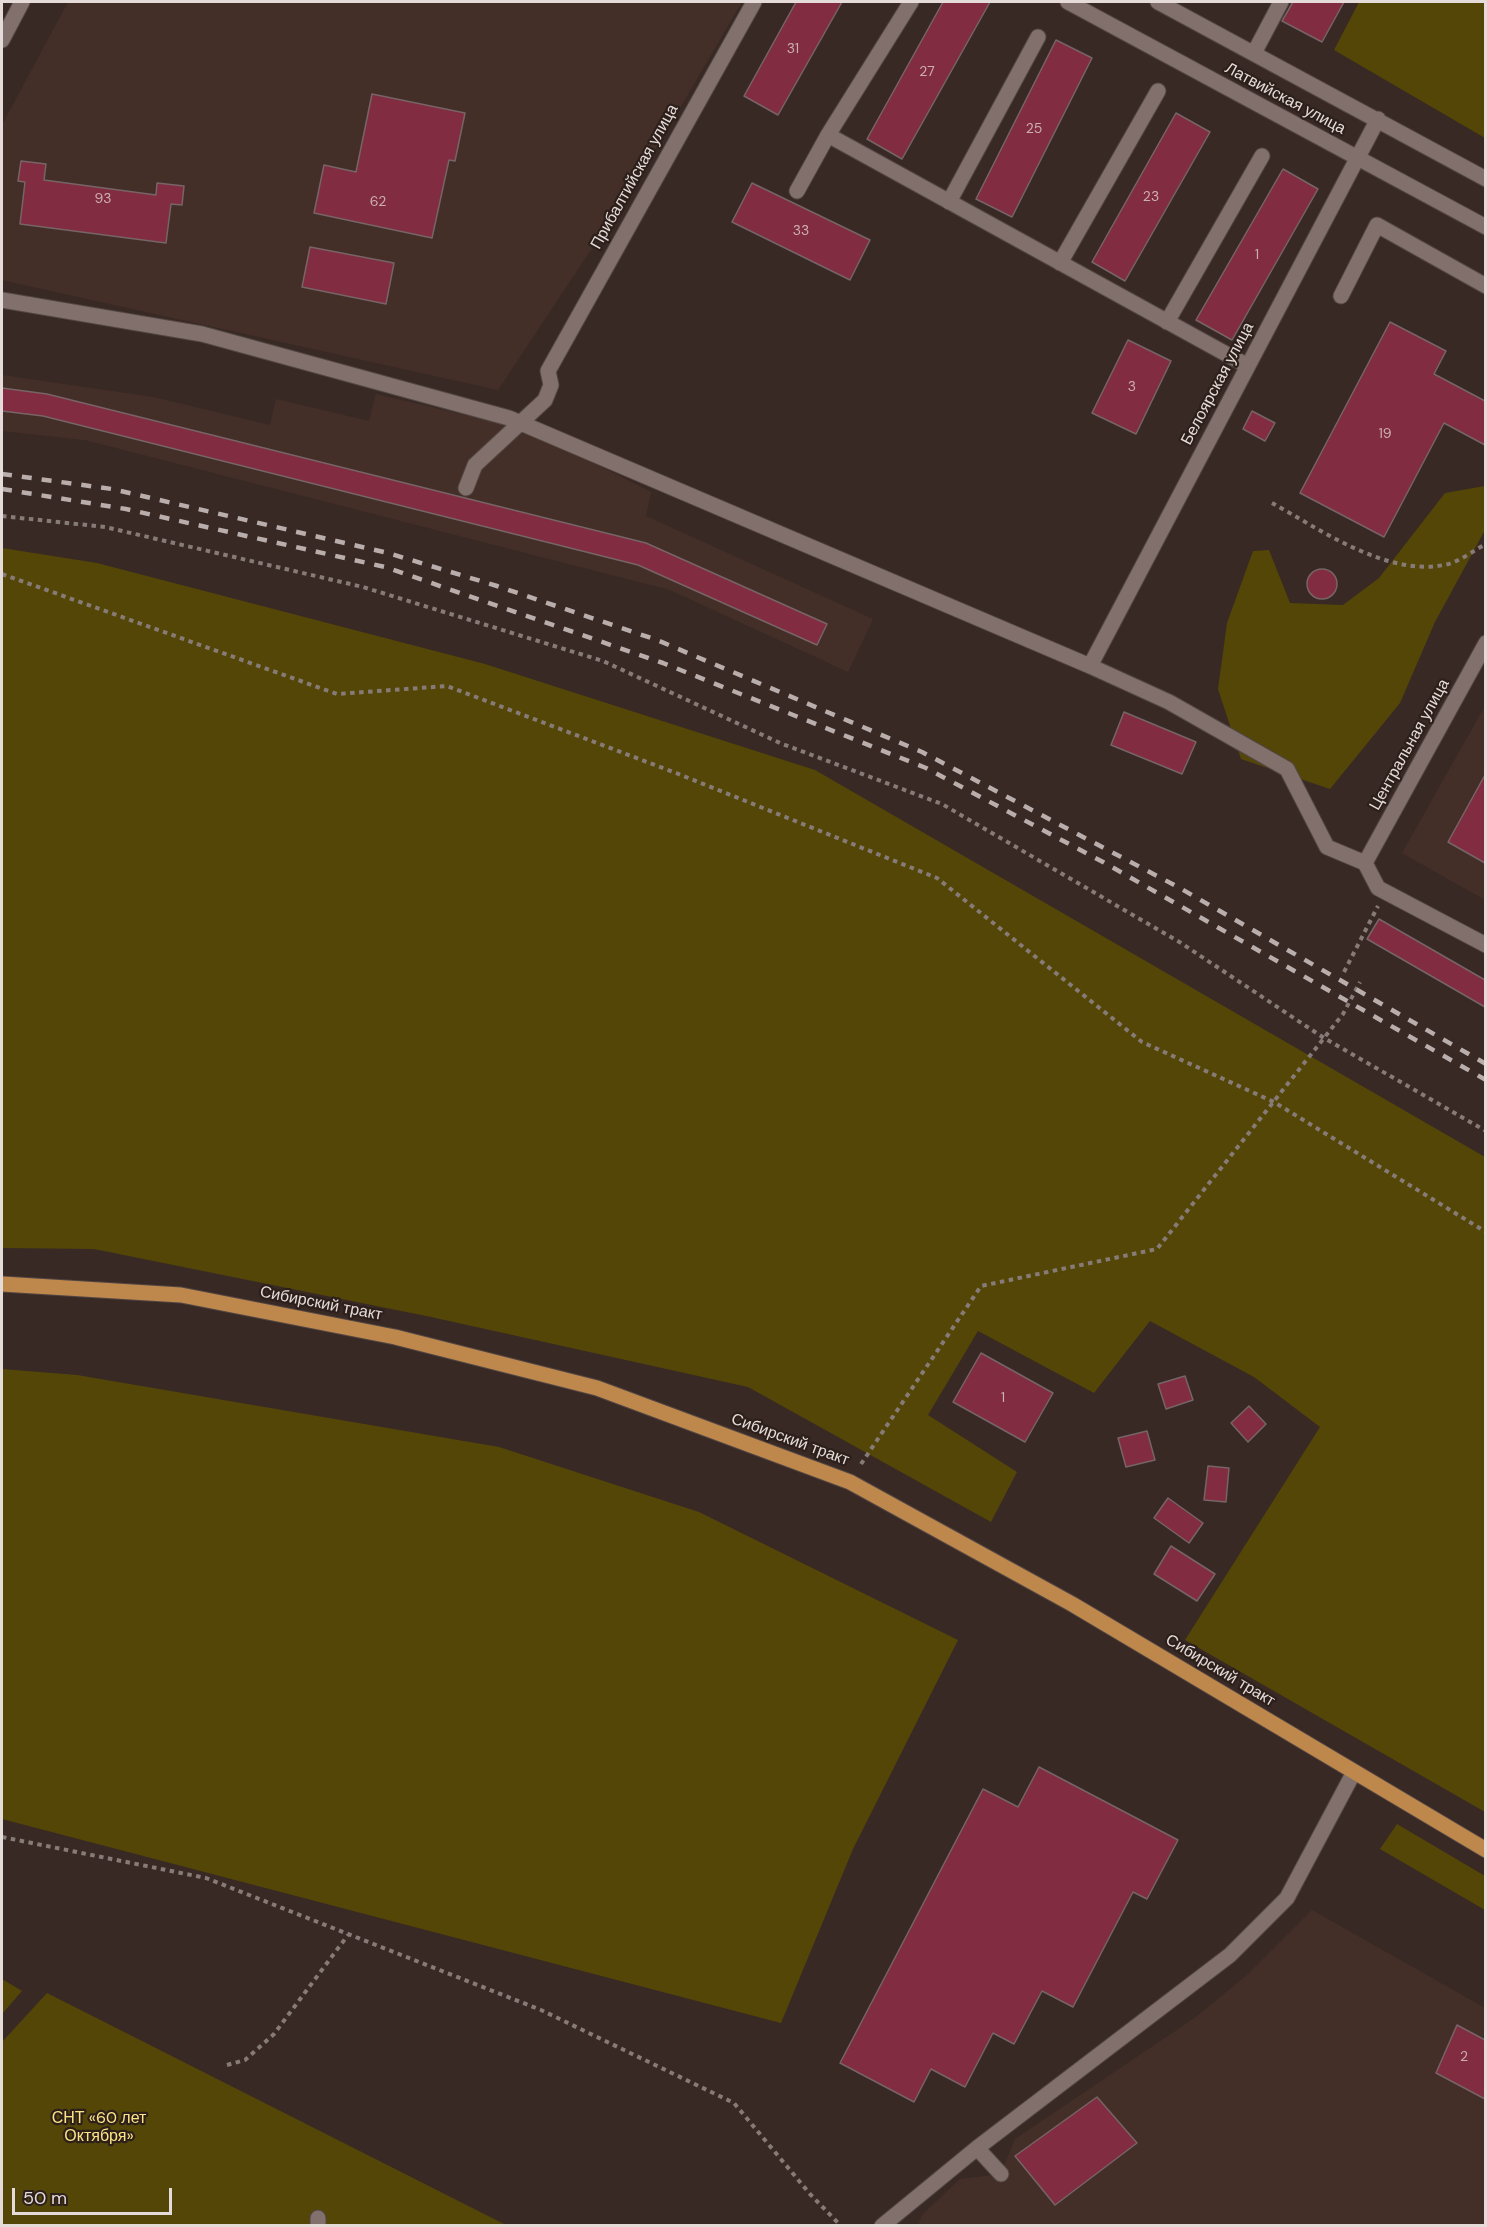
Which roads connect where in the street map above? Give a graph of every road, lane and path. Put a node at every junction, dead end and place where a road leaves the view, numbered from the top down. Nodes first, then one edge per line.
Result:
1 (22, 2) edge
2 (754, 2) edge
3 (911, 2) edge
4 (1068, 2) edge
5 (1158, 2) edge
6 (1281, 2) edge
7 (1038, 37) dead end
8 (2, 40) edge
9 (1254, 53) junction
10 (1158, 91) dead end
11 (1378, 119) junction
12 (828, 135) junction
13 (1262, 156) dead end
14 (1358, 158) junction
15 (1485, 179) edge
16 (797, 191) dead end
17 (949, 202) junction
18 (1485, 227) edge
19 (1060, 263) junction
20 (1485, 286) edge
21 (1341, 296) dead end
22 (2, 300) edge
23 (1167, 322) junction
24 (1248, 366) junction
25 (522, 424) junction
26 (466, 488) dead end
27 (1272, 503) dead end
28 (2, 516) edge
29 (1485, 544) edge
30 (2, 574) edge
31 (1485, 643) edge
32 (1090, 666) junction
33 (1365, 863) junction
34 (1378, 888) junction
35 (1485, 945) edge
36 (1344, 972) dead end
37 (1360, 982) dead end
38 (1323, 1038) junction
39 (1274, 1102) junction
40 (1485, 1131) edge
41 (1485, 1232) edge
42 (2, 1284) edge
43 (861, 1464) dead end
44 (1354, 1772) junction
45 (2, 1837) edge
46 (1485, 1850) edge
47 (348, 1935) junction
48 (227, 2066) dead end
49 (977, 2148) junction
50 (1001, 2174) dead end
51 (884, 2225) edge
52 (841, 2226) edge

1 - 8 street
2 - 25 street, Прибалтийская улица
3 - 12 street
4 - 14 street, Латвийская улица
5 - 9 street, Латвийская улица
6 - 9 street
7 - 17 street
9 - 11 street, Латвийская улица
10 - 19 street
11 - 14 street, Белоярская улица
11 - 15 street, Латвийская улица
12 - 16 street
12 - 17 street
13 - 23 street
14 - 18 street, Латвийская улица
14 - 24 street, Белоярская улица
17 - 19 street
19 - 23 street
20 - 21 street
22 - 25 street
23 - 24 street
24 - 32 street, Белоярская улица
25 - 26 street
25 - 32 street
27 - 29 path
28 - 38 path
30 - 39 path
31 - 33 street, Центральная улица
32 - 33 street
33 - 34 street
34 - 35 street
34 - 36 path
37 - 38 path
38 - 39 path
38 - 40 path
39 - 41 path
39 - 43 path
42 - 44 main road, Сибирский тракт
44 - 46 main road, Сибирский тракт
44 - 49 street
45 - 47 path
47 - 48 path
47 - 52 path
49 - 50 street
49 - 51 street

